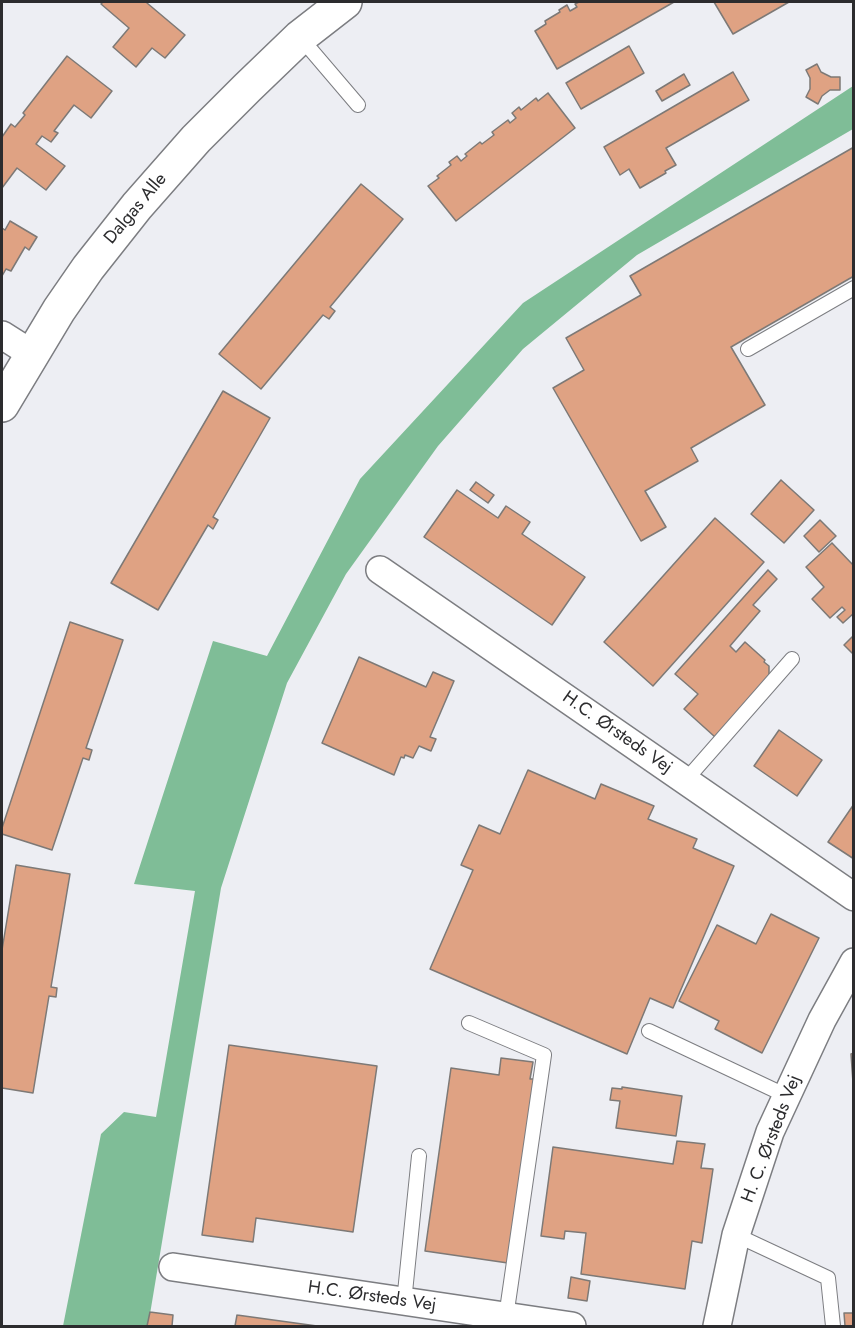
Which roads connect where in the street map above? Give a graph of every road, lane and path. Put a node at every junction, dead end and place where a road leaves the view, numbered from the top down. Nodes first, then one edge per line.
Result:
1 (345, 2) edge
2 (300, 37) junction
3 (358, 105) dead end
4 (854, 288) edge
5 (2, 334) edge
6 (748, 349) dead end
7 (32, 354) junction
8 (2, 405) edge
9 (380, 570) dead end
10 (792, 659) dead end
11 (686, 781) junction
12 (854, 897) edge
13 (854, 962) edge
14 (469, 1023) dead end
15 (649, 1031) dead end
16 (787, 1096) junction
17 (419, 1156) dead end
18 (736, 1235) junction
19 (173, 1267) dead end
20 (404, 1302) junction
21 (506, 1317) junction
22 (566, 1326) edge
23 (717, 1326) edge
24 (833, 1326) edge

1 - 2 street, Dalgas Alle
2 - 3 lane
2 - 7 street, Dalgas Alle
4 - 6 lane
5 - 7 street
7 - 8 street, Dalgas Alle
9 - 11 street, H.C. Ørsteds Vej
10 - 11 lane
11 - 12 street, H.C. Ørsteds Vej
13 - 16 street, H. C. Ørsteds Vej
14 - 21 lane
15 - 16 lane
16 - 18 street, H. C. Ørsteds Vej
17 - 20 lane
18 - 23 street, H. C. Ørsteds Vej
18 - 24 lane
19 - 20 street, H.C. Ørsteds Vej
20 - 21 street, H.C. Ørsteds Vej
21 - 22 street, H.C. Ørsteds Vej

